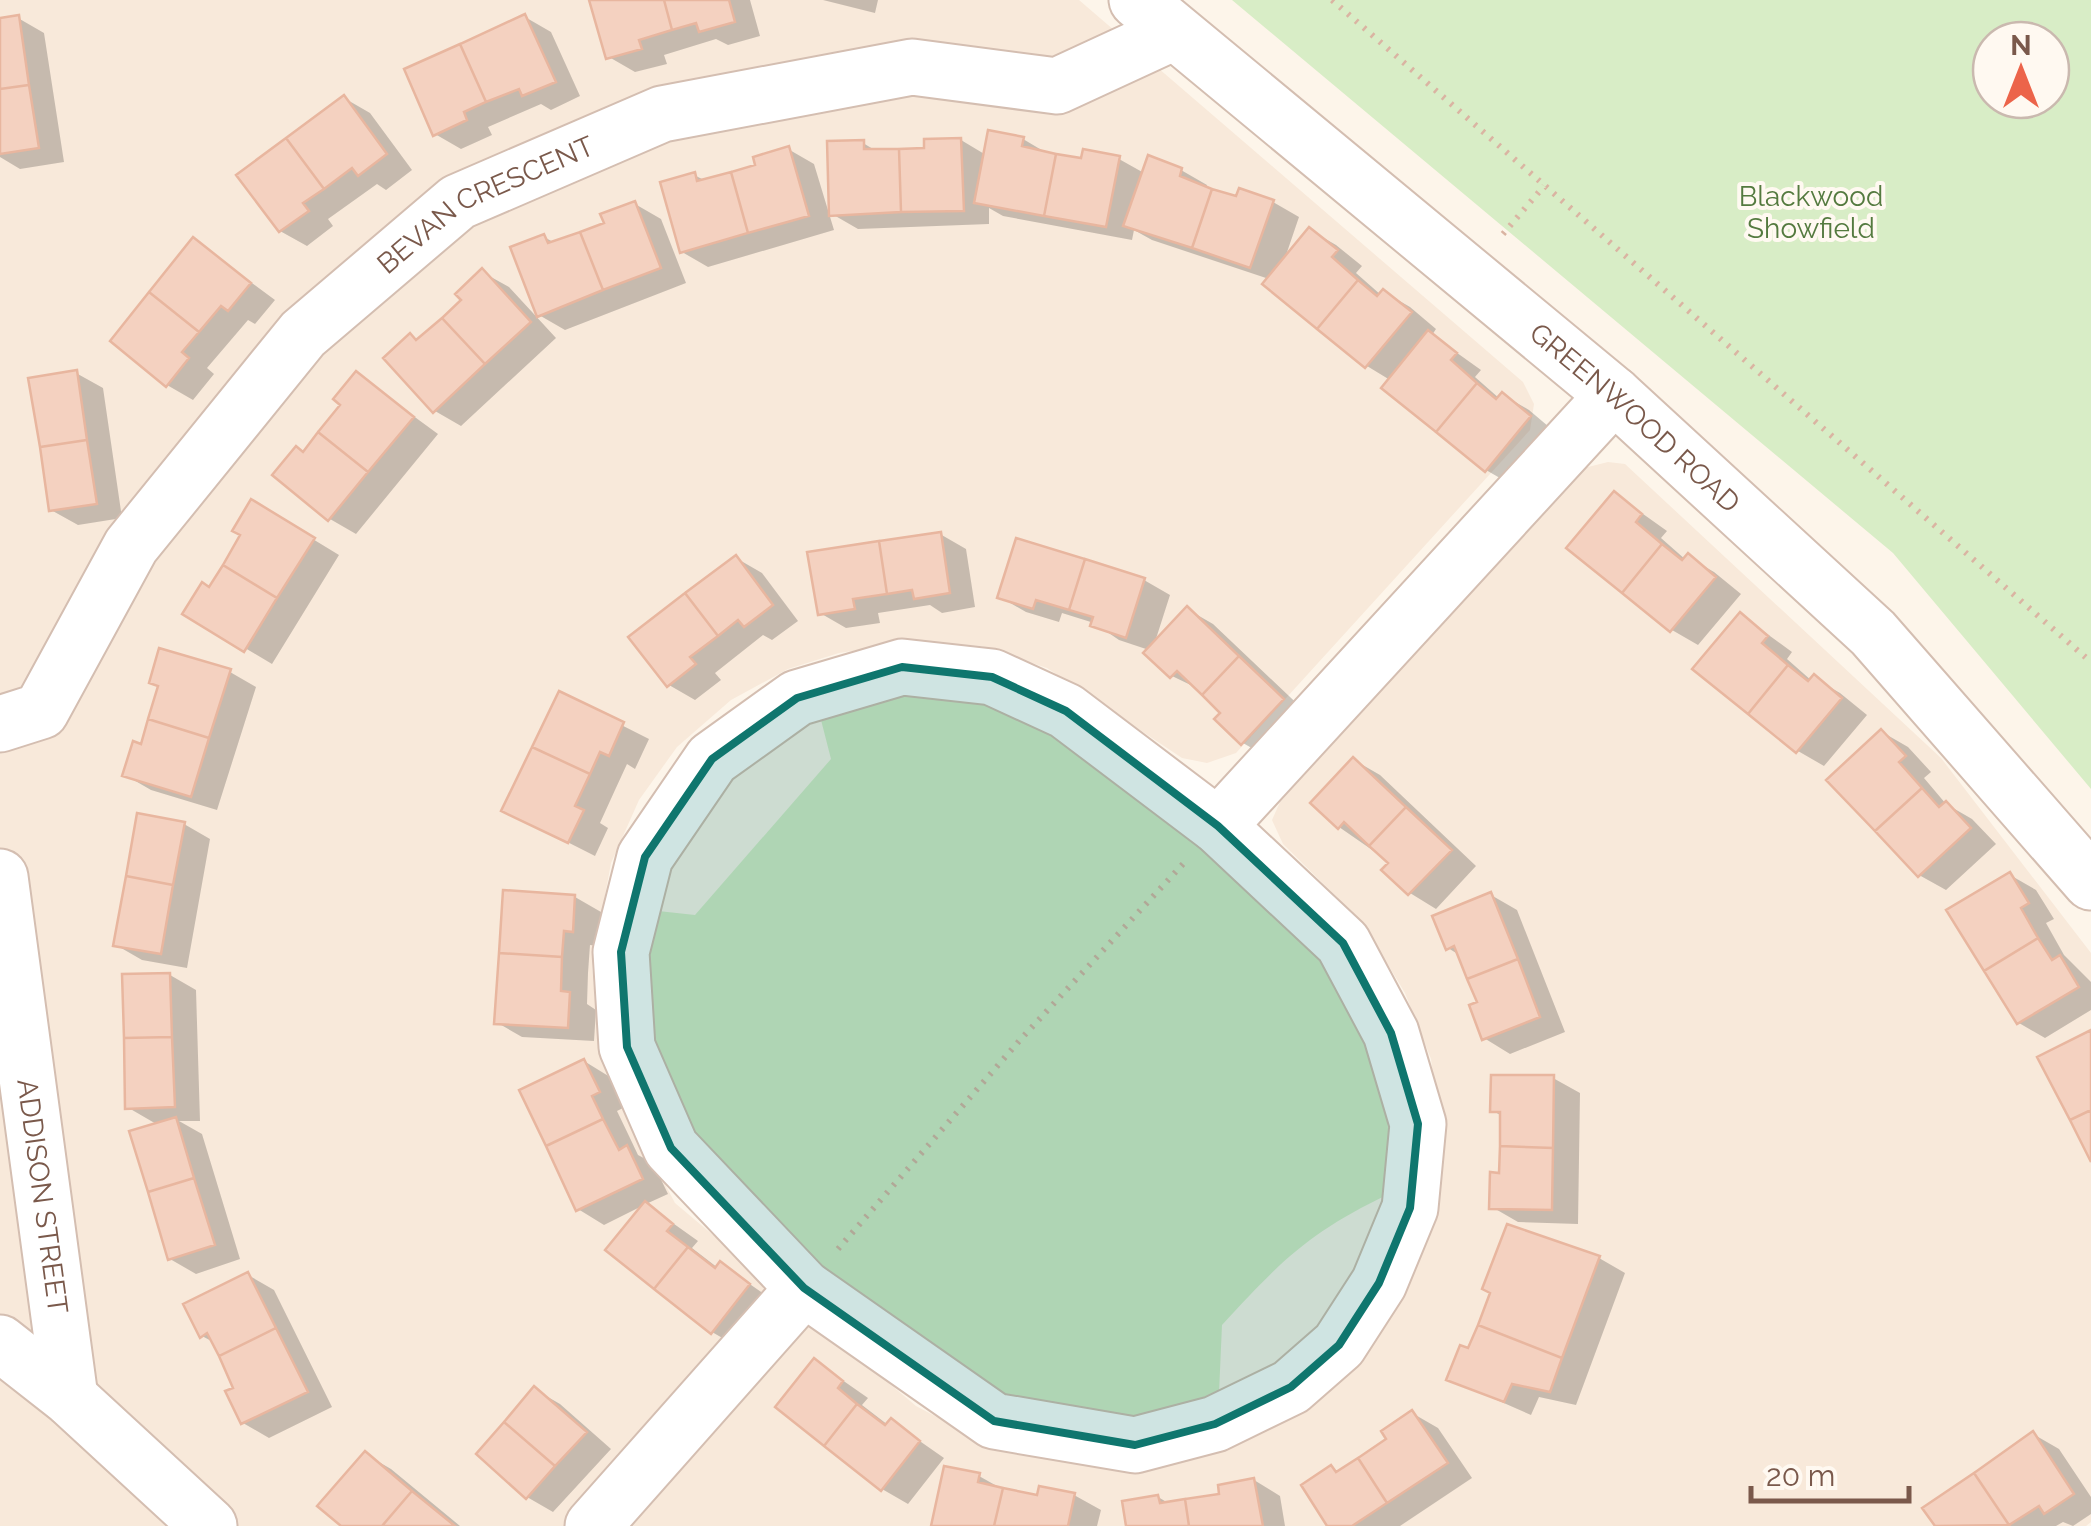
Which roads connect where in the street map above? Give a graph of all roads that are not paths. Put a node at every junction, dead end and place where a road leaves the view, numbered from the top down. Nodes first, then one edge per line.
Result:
1 (1155, 16) edge
2 (1614, 395) junction
3 (0, 724) edge
4 (1218, 826) junction
5 (0, 877) edge
6 (2091, 882) edge
7 (804, 1288) junction
8 (0, 1342) edge
9 (70, 1398) junction
10 (210, 1526) edge
11 (593, 1526) edge

1 - 2 street, GREENWOOD ROAD
1 - 3 street, BEVAN CRESCENT
2 - 4 street
2 - 6 street, GREENWOOD ROAD
4 - 7 street
4 - 7 street
5 - 9 street, ADDISON STREET
7 - 11 street
8 - 9 street
9 - 10 street

